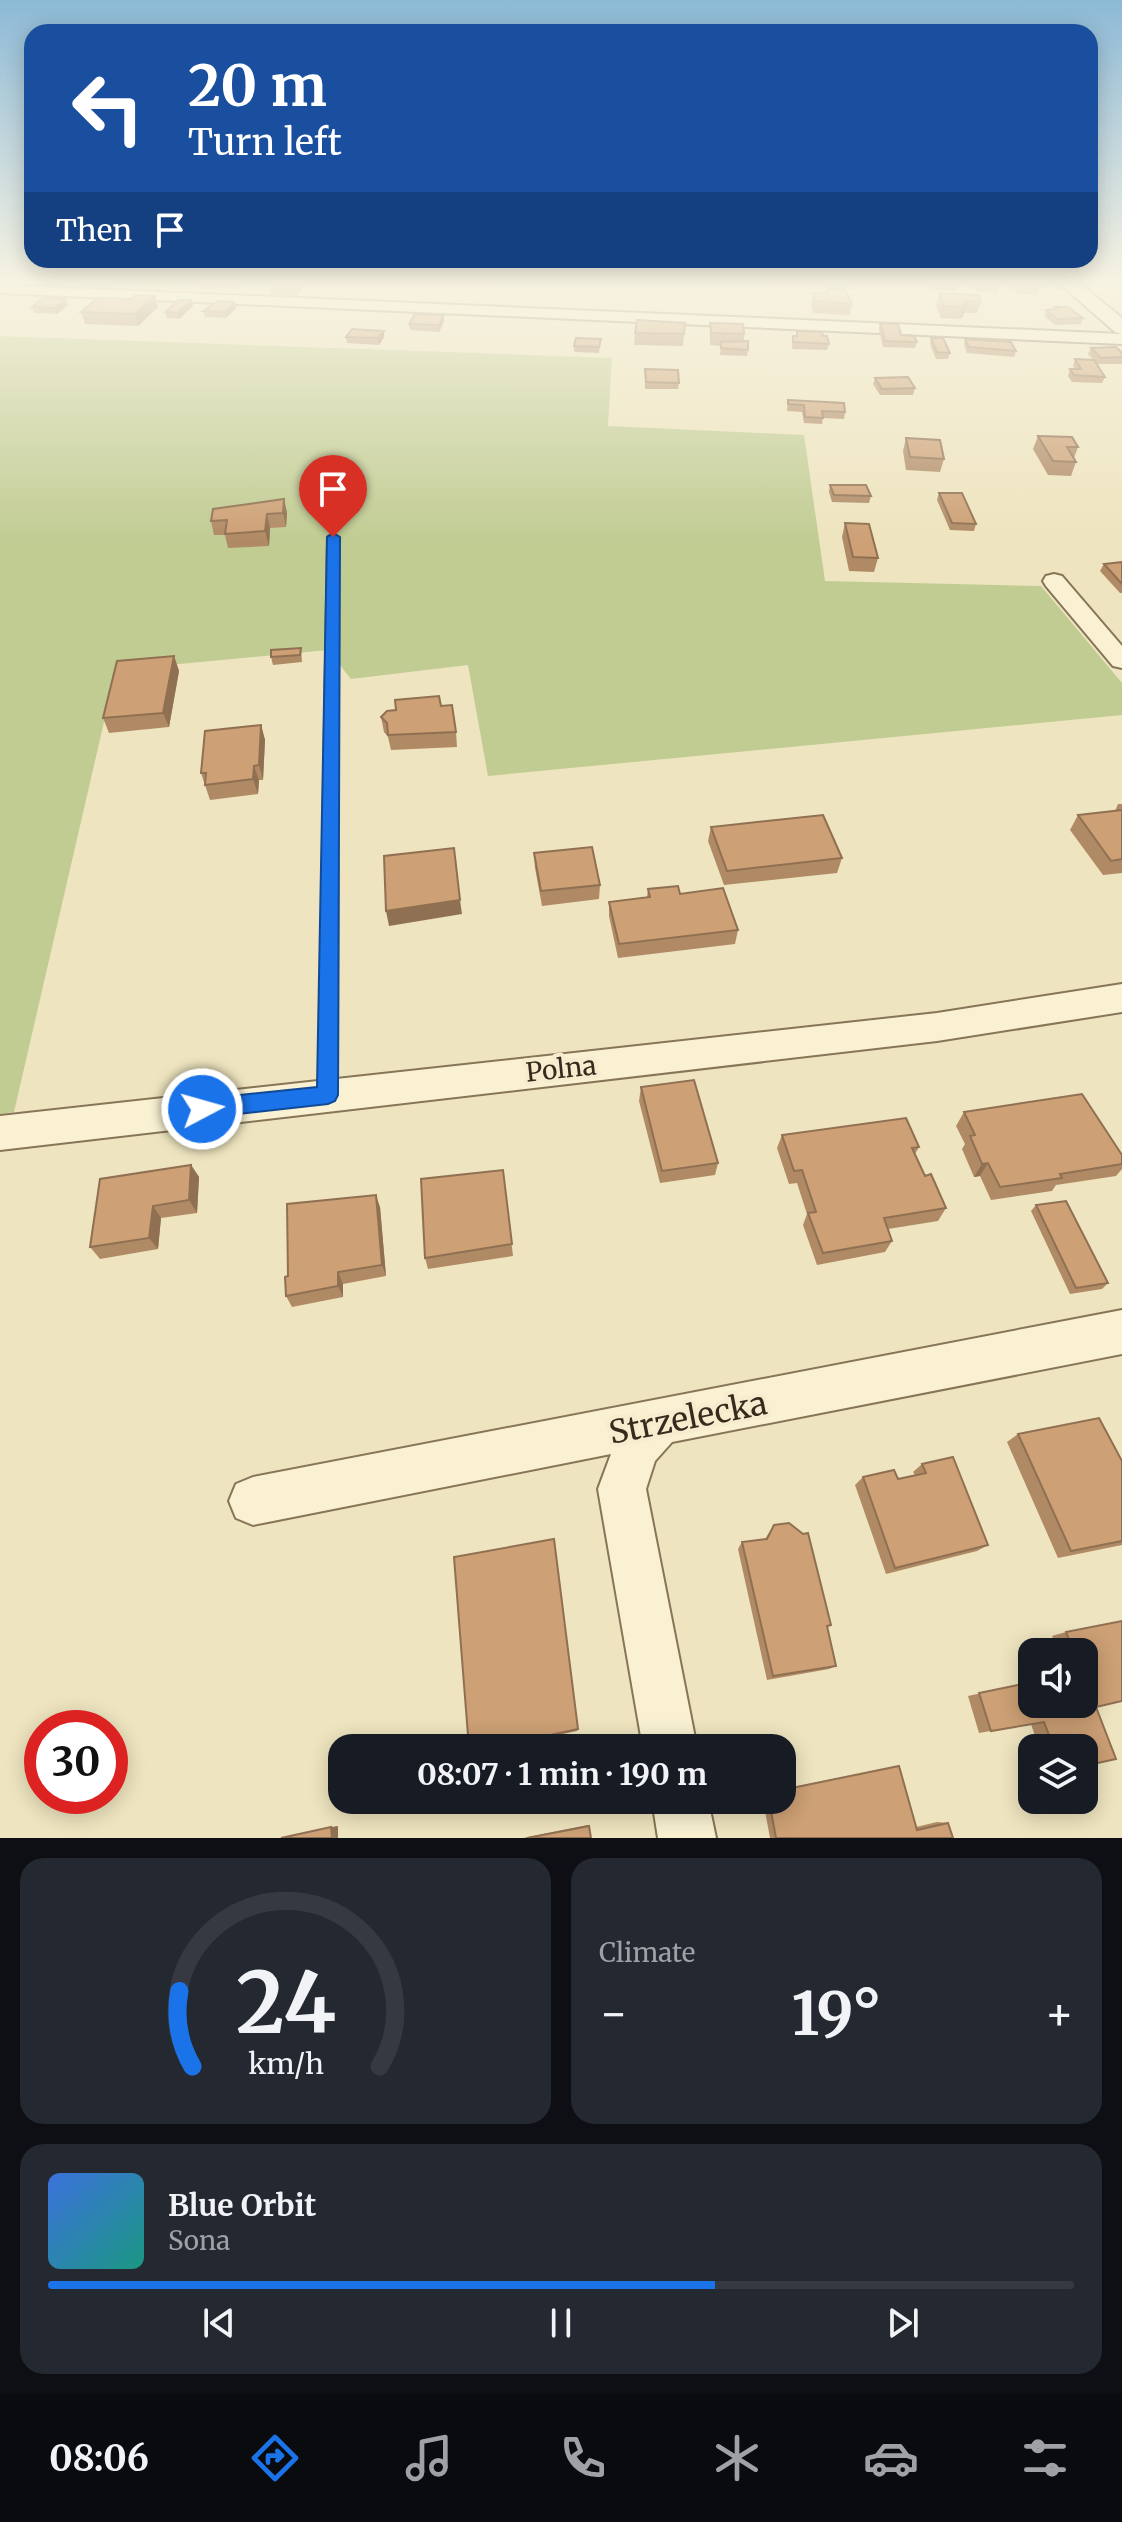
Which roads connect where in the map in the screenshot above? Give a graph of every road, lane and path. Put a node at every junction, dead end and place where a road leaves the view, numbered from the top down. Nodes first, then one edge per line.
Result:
1 (333, 537) dead end
2 (1054, 581) dead end
3 (1122, 661) edge
4 (1122, 998) edge
5 (328, 1095) junction
6 (0, 1133) edge
7 (1122, 1332) edge
8 (658, 1424) junction
9 (253, 1501) dead end
10 (667, 1734) edge
11 (683, 1814) edge
12 (687, 1838) edge

1 - 5 lane
2 - 3 street
4 - 5 street, Polna
5 - 6 street, Polna
7 - 8 street, Strzelecka
8 - 9 street, Strzelecka
8 - 10 street
11 - 12 street

